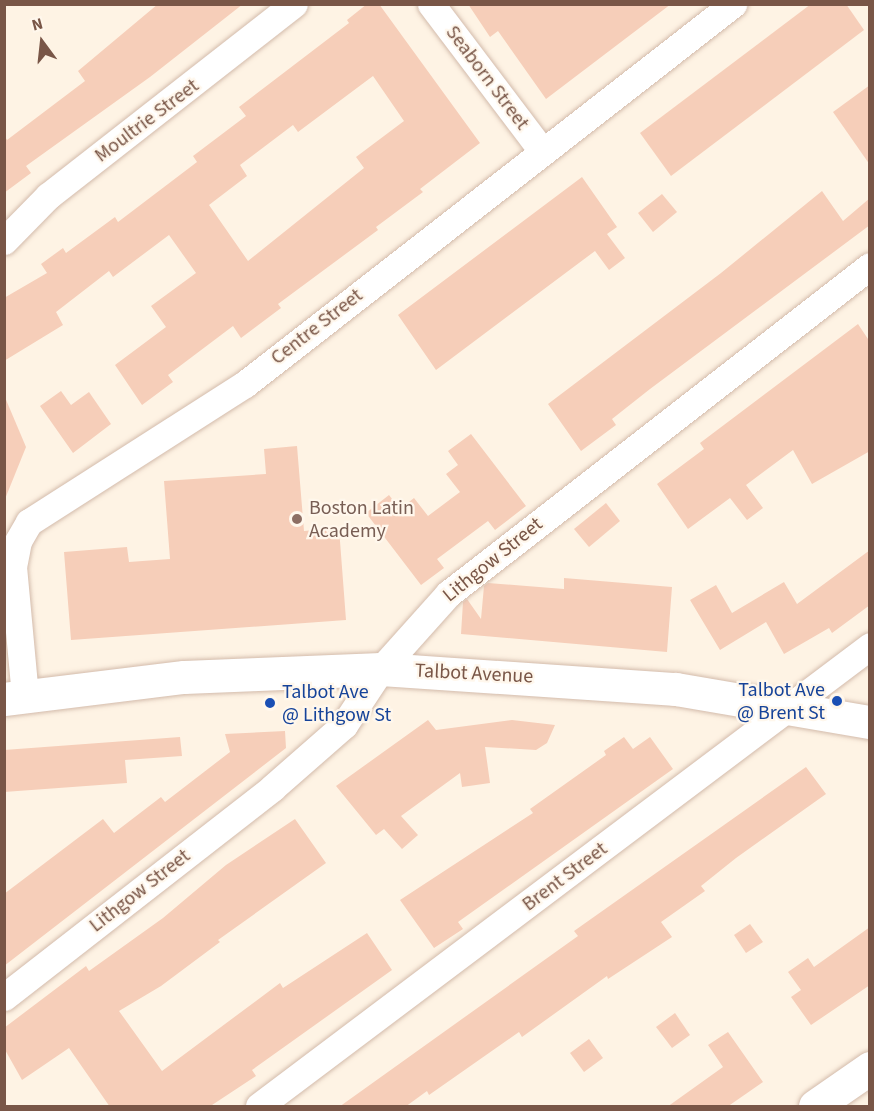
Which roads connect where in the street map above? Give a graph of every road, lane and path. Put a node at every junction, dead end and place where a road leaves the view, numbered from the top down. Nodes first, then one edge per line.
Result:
1 (294, 4) edge
2 (432, 4) edge
3 (733, 4) edge
4 (542, 151) junction
5 (4, 241) edge
6 (870, 266) edge
7 (870, 646) edge
8 (381, 669) junction
9 (15, 698) edge
10 (788, 706) junction
11 (870, 722) edge
12 (4, 997) edge
13 (870, 1068) edge
14 (259, 1107) edge
15 (815, 1107) edge

1 - 5 street, Moultrie Street
2 - 4 street, Seaborn Street
3 - 4 street, Centre Street
4 - 9 street, Centre Street
6 - 8 street, Lithgow Street
7 - 10 street, Brent Street
8 - 9 main road, Talbot Avenue
8 - 10 main road, Talbot Avenue
8 - 12 street, Lithgow Street
10 - 11 main road, Talbot Avenue
10 - 14 street, Brent Street
13 - 15 main road

